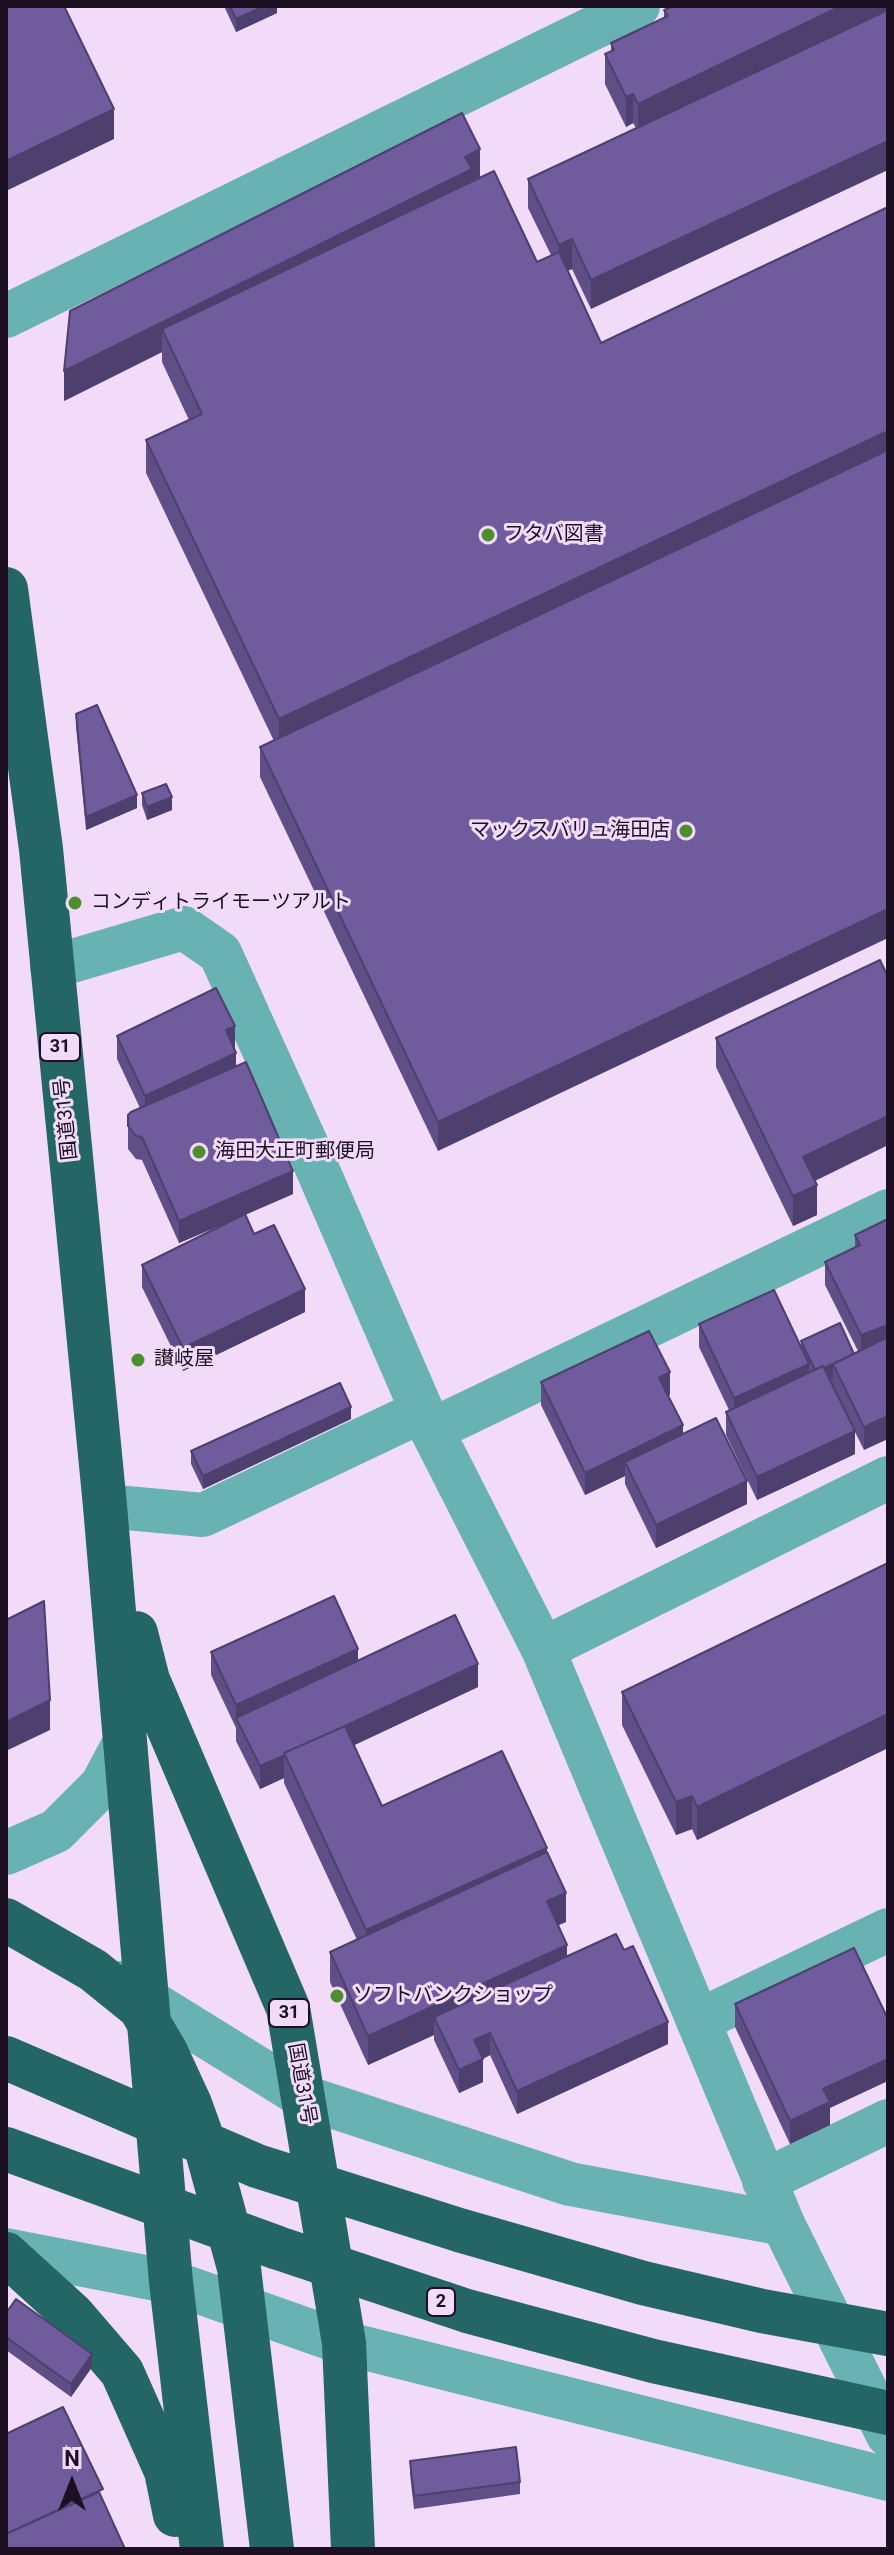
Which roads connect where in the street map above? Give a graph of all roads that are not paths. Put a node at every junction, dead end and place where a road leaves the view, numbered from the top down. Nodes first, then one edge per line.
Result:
1 (638, 6) edge
2 (6, 316) edge
3 (6, 589) edge
4 (52, 967) junction
5 (888, 1211) edge
6 (427, 1420) junction
7 (888, 1478) edge
8 (105, 1506) junction
9 (543, 1649) junction
10 (125, 1742) junction
11 (6, 1853) edge
12 (6, 1920) edge
13 (888, 1930) edge
14 (147, 1998) junction
15 (698, 2021) junction
16 (6, 2058) edge
17 (304, 2097) junction
18 (888, 2121) edge
19 (6, 2149) edge
20 (764, 2181) junction
21 (783, 2224) junction
22 (6, 2252) edge
23 (171, 2282) junction
24 (643, 2283) junction
25 (888, 2307) edge
26 (888, 2334) edge
27 (344, 2343) junction
28 (888, 2413) edge
29 (888, 2435) edge
30 (888, 2479) edge
31 (182, 2549) edge
32 (202, 2549) edge
33 (272, 2549) edge
34 (353, 2549) edge

1 - 2 street
3 - 4 highway, 国道31号 / 31
4 - 6 street
4 - 8 highway, 国道31号 / 31
5 - 6 street
6 - 8 street
6 - 9 street
7 - 9 street
8 - 10 highway, 国道31号 / 31
8 - 17 highway, 国道31号 / 31
9 - 15 street
10 - 11 street
10 - 14 highway, 国道31号 / 31
12 - 14 street
12 - 33 highway, bridge
13 - 15 street
14 - 17 street
14 - 23 highway, 国道31号 / 31
15 - 20 street
16 - 24 highway, bridge
17 - 21 street
17 - 27 highway, 国道31号 / 31
18 - 20 street
19 - 28 highway, 2, bridge
20 - 21 street
21 - 29 street
22 - 23 street
22 - 31 highway
23 - 27 street
23 - 32 highway, 国道31号 / 31
24 - 25 highway, bridge
24 - 26 highway, bridge
27 - 30 street
27 - 34 highway, 国道31号 / 31

